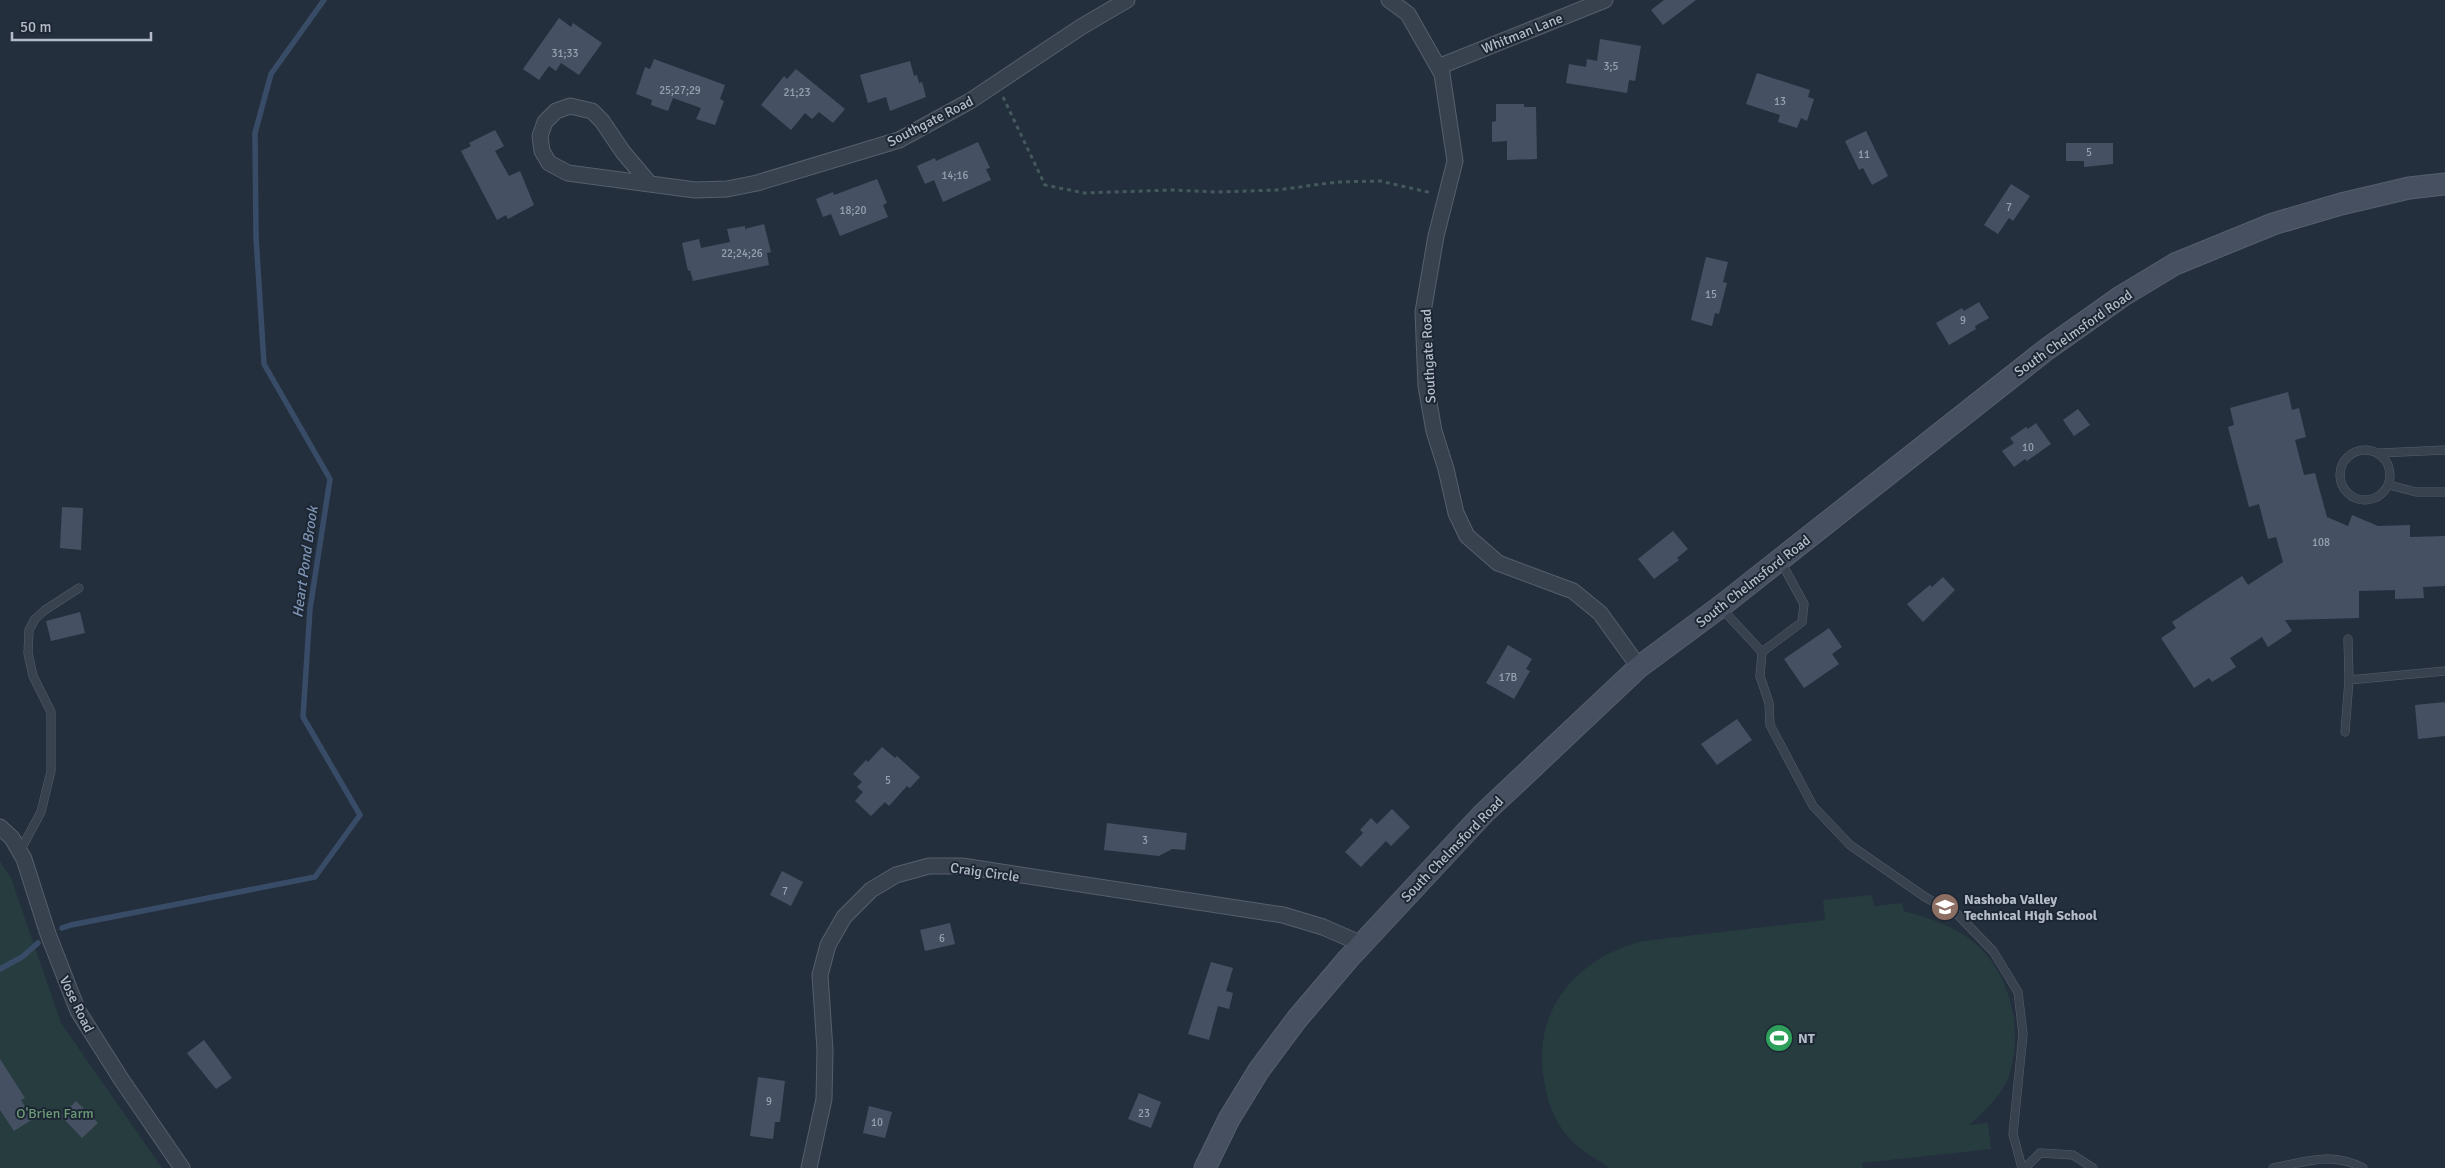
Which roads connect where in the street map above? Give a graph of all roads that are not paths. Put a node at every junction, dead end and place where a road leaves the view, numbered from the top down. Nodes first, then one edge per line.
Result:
1 (1127, 0) edge
2 (1389, 0) edge
3 (1605, 0) edge
4 (1438, 67) junction
5 (650, 184) junction
6 (2445, 184) edge
7 (2445, 450) edge
8 (2380, 453) junction
9 (2389, 485) junction
10 (2445, 492) edge
11 (1780, 560) junction
12 (80, 588) dead end
13 (1720, 607) junction
14 (2348, 639) dead end
15 (1762, 652) junction
16 (1638, 667) junction
17 (2445, 671) edge
18 (2349, 680) junction
19 (2345, 732) dead end
20 (0, 827) edge
21 (20, 851) junction
22 (1362, 944) junction
23 (182, 1168) edge
24 (809, 1168) edge
25 (1205, 1168) edge
26 (2024, 1168) edge
27 (2093, 1168) edge
28 (2272, 1168) edge
29 (2363, 1168) edge

1 - 5 street, Southgate Road
2 - 4 street, Southgate Road
3 - 4 street, Whitman Lane
4 - 16 street, Southgate Road
5 - 5 street, Southgate Road
6 - 11 main road, South Chelmsford Road
7 - 8 lane
8 - 9 lane
8 - 9 lane
9 - 10 lane
11 - 13 main road, South Chelmsford Road
11 - 15 lane
12 - 21 lane
13 - 15 lane
13 - 16 main road, South Chelmsford Road
14 - 18 lane
15 - 26 lane
16 - 22 main road, South Chelmsford Road
17 - 18 lane
18 - 19 lane
20 - 21 street, Vose Road
21 - 23 street, Vose Road
22 - 24 street, Craig Circle
22 - 25 main road, South Chelmsford Road
26 - 27 lane
28 - 29 lane

